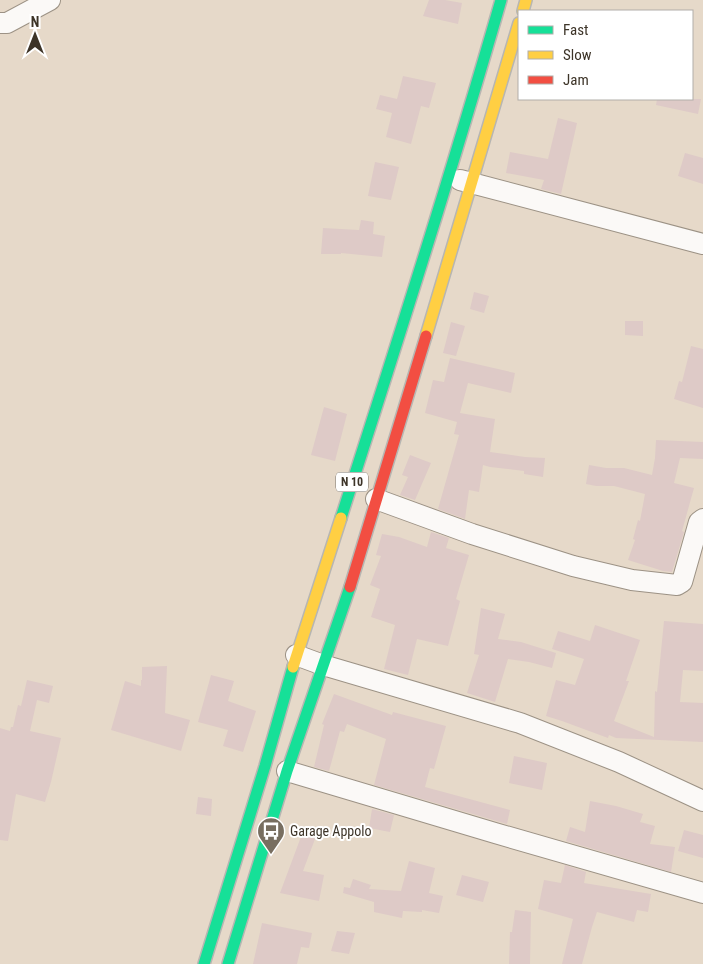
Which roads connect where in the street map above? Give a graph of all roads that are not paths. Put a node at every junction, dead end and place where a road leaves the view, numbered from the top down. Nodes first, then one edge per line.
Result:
1 (50, 0) edge
2 (501, 0) edge
3 (0, 23) edge
4 (518, 26) edge
5 (448, 176) junction
6 (472, 184) junction
7 (703, 244) edge
8 (376, 499) junction
9 (703, 519) edge
10 (296, 655) junction
11 (323, 665) junction
12 (287, 771) junction
13 (703, 801) edge
14 (703, 892) edge
15 (204, 964) edge
16 (228, 964) edge

1 - 3 street
2 - 5 main road, N 10
4 - 6 main road, N 10
5 - 6 street
5 - 10 main road, N 10
6 - 7 street
6 - 8 main road, N 10
8 - 9 street
8 - 11 main road, N 10
10 - 11 street
10 - 15 main road, N 10
11 - 12 main road, N 10
11 - 13 street
12 - 14 street
12 - 16 main road, N 10

